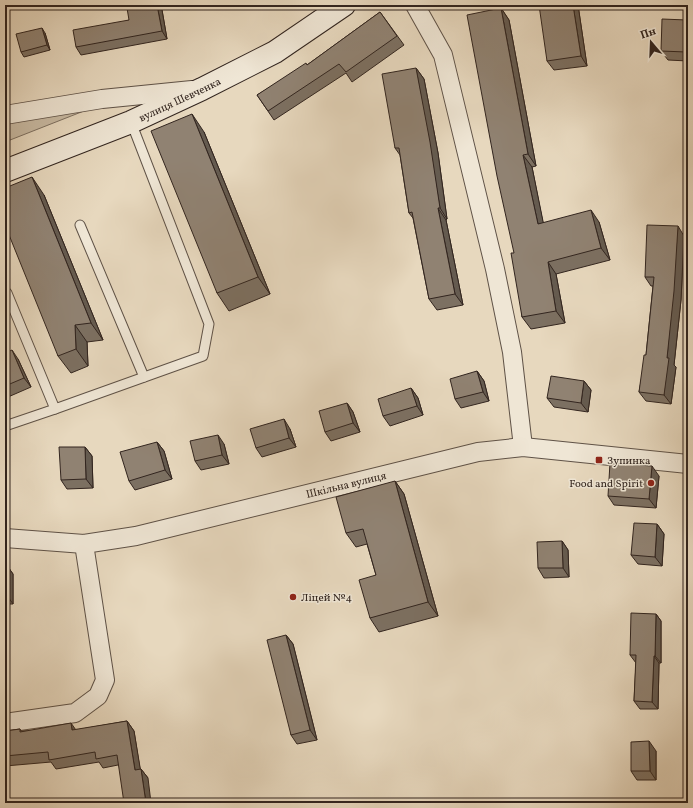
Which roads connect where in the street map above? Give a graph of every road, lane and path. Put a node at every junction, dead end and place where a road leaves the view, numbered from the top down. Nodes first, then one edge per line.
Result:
1 (344, 5) edge
2 (415, 5) edge
3 (202, 89) junction
4 (5, 115) edge
5 (130, 122) junction
6 (5, 171) edge
7 (80, 225) dead end
8 (5, 294) edge
9 (144, 377) junction
10 (55, 409) junction
11 (5, 426) edge
12 (523, 447) junction
13 (688, 464) edge
14 (5, 538) edge
15 (84, 544) junction
16 (5, 723) edge

1 - 3 main road, вулиця Шевченка
2 - 12 street
3 - 4 street
3 - 5 main road, вулиця Шевченка
5 - 6 main road, вулиця Шевченка
5 - 9 lane
7 - 9 lane
8 - 10 lane
9 - 10 lane
10 - 11 lane
12 - 13 street, Шкільна вулиця
12 - 15 street, Шкільна вулиця
14 - 15 street, Шкільна вулиця
15 - 16 street

